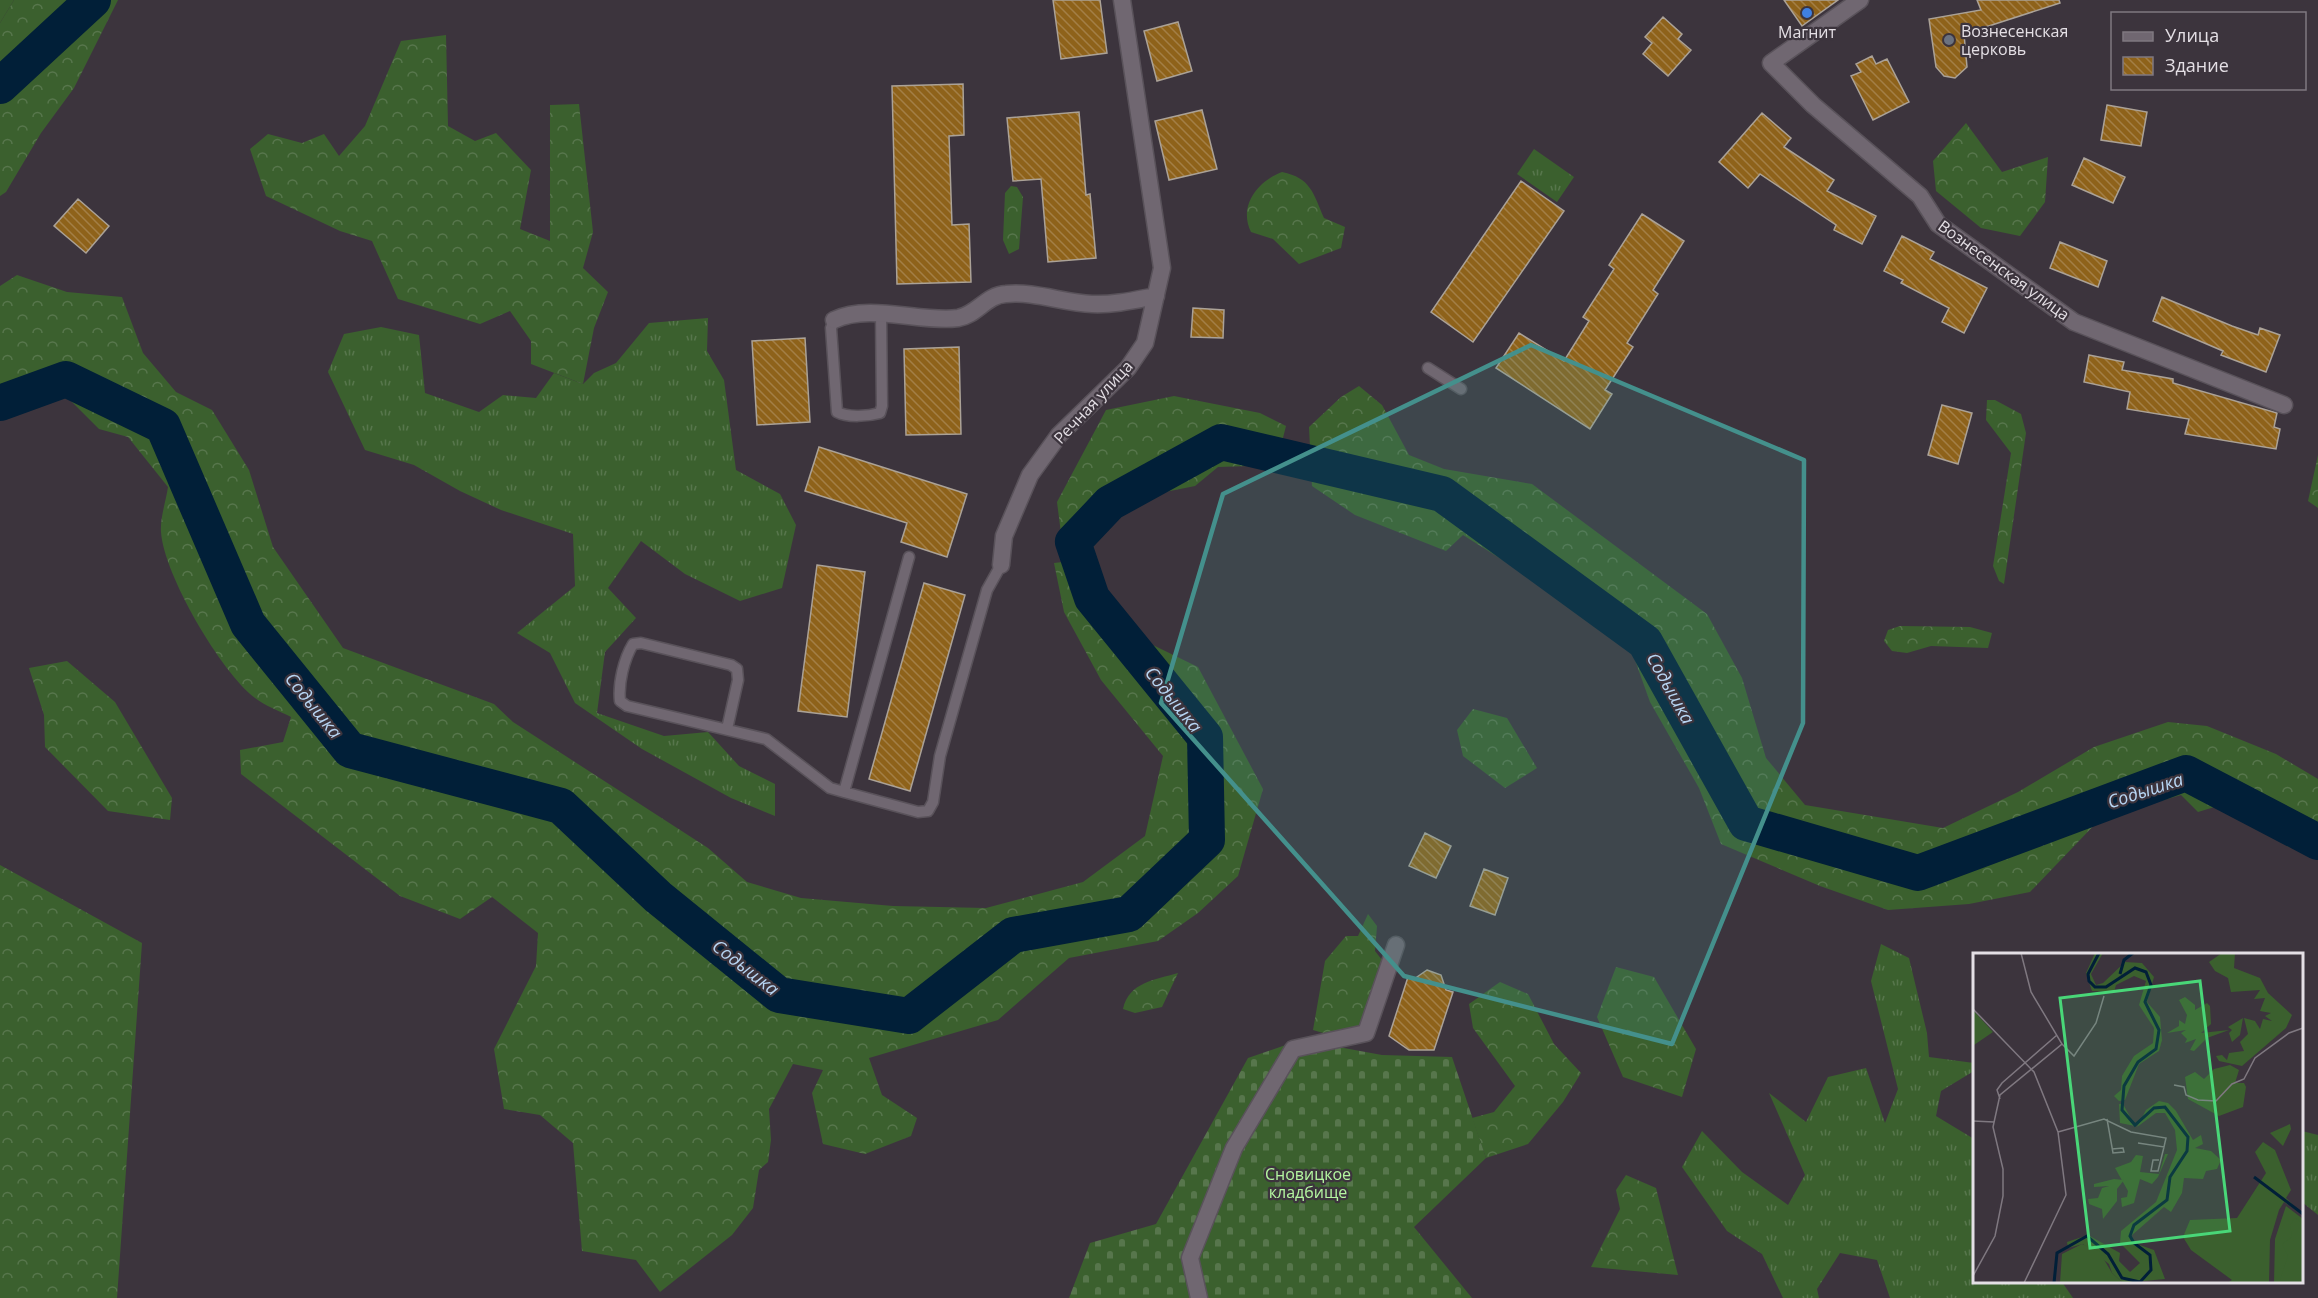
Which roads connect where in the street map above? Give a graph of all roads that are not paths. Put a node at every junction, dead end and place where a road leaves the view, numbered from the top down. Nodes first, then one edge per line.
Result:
1 (1122, 0) edge
2 (1860, 0) edge
3 (1156, 296) junction
4 (881, 314) junction
5 (834, 320) joint
6 (1428, 368) dead end
7 (1461, 389) dead end
8 (2284, 405) dead end
9 (909, 557) dead end
10 (1001, 565) joint
11 (727, 729) junction
12 (844, 792) junction
13 (1396, 945) dead end
14 (1200, 1298) edge

1 - 3 street, Речная улица
2 - 8 street, Вознесенская улица
3 - 4 street
3 - 10 street, Речная улица
4 - 5 street
4 - 5 lane
6 - 7 lane
9 - 12 lane
10 - 12 lane
11 - 11 lane
11 - 12 lane
13 - 14 street

